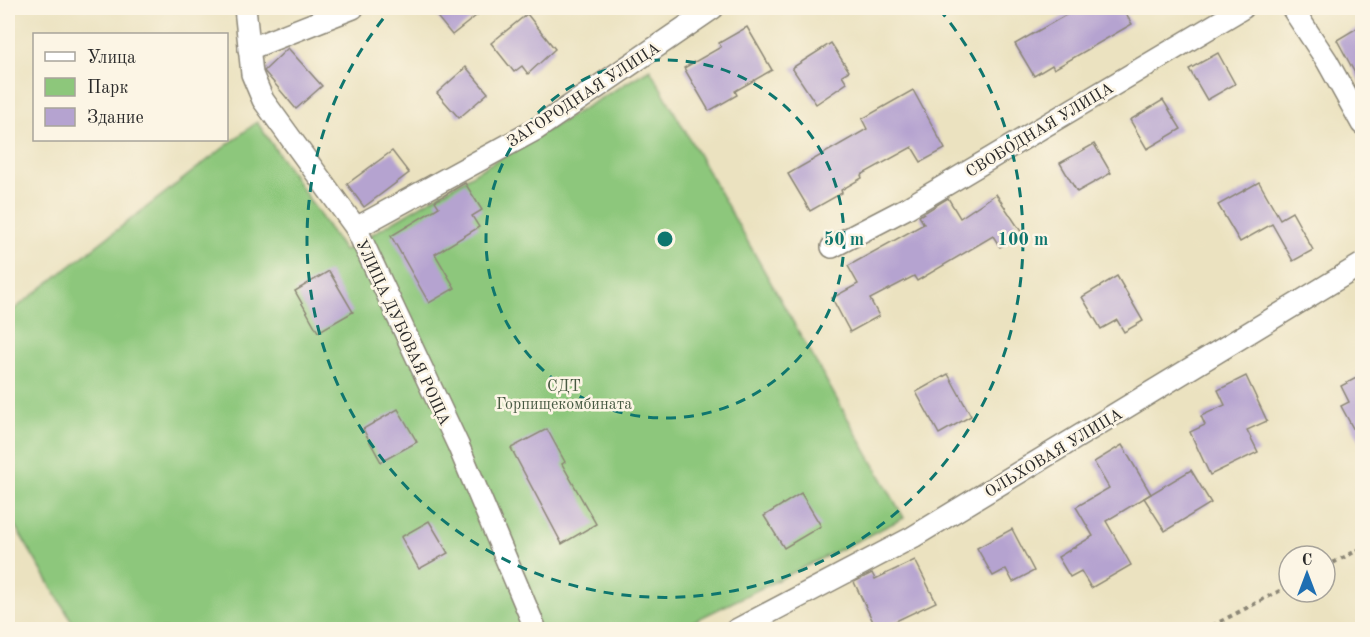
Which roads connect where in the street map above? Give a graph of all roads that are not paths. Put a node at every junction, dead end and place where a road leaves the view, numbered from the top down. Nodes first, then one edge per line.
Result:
1 (245, 8) edge
2 (353, 8) edge
3 (713, 8) edge
4 (1243, 8) edge
5 (1292, 8) edge
6 (249, 49) junction
7 (1362, 124) edge
8 (356, 228) junction
9 (832, 247) dead end
10 (1362, 264) edge
11 (536, 630) edge
12 (736, 630) edge

1 - 6 street, УЛИЦА ДУБОВАЯ РОЩА
2 - 6 street
3 - 8 street, ЗАГОРОДНАЯ УЛИЦА
4 - 9 street, СВОБОДНАЯ УЛИЦА
5 - 7 street
6 - 8 street, УЛИЦА ДУБОВАЯ РОЩА
8 - 11 street, УЛИЦА ДУБОВАЯ РОЩА
10 - 12 street, ОЛЬХОВАЯ УЛИЦА

